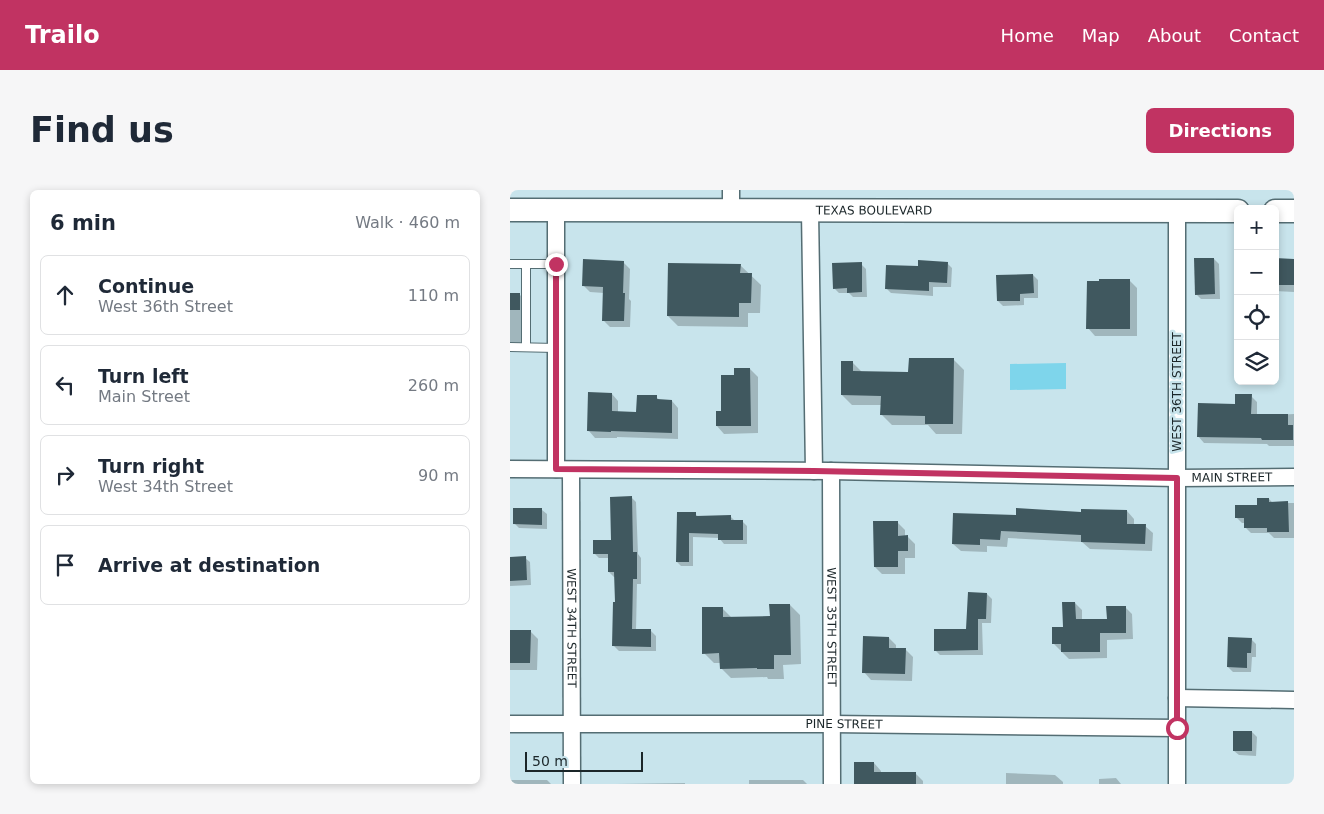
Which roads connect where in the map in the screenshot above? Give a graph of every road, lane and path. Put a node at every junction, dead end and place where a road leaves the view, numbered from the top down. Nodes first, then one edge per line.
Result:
1 (731, 200) edge
2 (510, 210) edge
3 (556, 210) junction
4 (810, 211) junction
5 (1177, 211) junction
6 (1234, 211) edge
7 (1279, 211) edge
8 (1294, 212) edge
9 (510, 264) edge
10 (526, 264) junction
11 (556, 264) junction
12 (510, 347) edge
13 (526, 347) junction
14 (556, 348) junction
15 (510, 469) edge
16 (564, 470) junction
17 (814, 471) junction
18 (831, 471) junction
19 (1294, 477) edge
20 (1177, 478) junction
21 (1177, 698) junction
22 (1294, 700) edge
23 (572, 723) junction
24 (510, 724) edge
25 (832, 724) junction
26 (1177, 728) junction
27 (572, 784) edge
28 (832, 784) edge
29 (1177, 784) edge

1 - 3 main road, TEXAS BOULEVARD
1 - 4 main road, TEXAS BOULEVARD
2 - 3 main road, TEXAS BOULEVARD
3 - 11 street, WEST 34TH STREET
4 - 5 main road, TEXAS BOULEVARD
4 - 17 street
5 - 6 main road, TEXAS BOULEVARD
5 - 20 street, WEST 36TH STREET
7 - 8 main road
9 - 10 lane
10 - 11 lane
10 - 13 lane
11 - 14 street, WEST 34TH STREET
12 - 13 lane
13 - 14 lane
14 - 16 street, WEST 34TH STREET
15 - 16 street, MAIN STREET
16 - 17 street, MAIN STREET
16 - 23 street, WEST 34TH STREET
17 - 18 street, MAIN STREET
18 - 20 street, MAIN STREET
18 - 25 street, WEST 35TH STREET
19 - 20 street, MAIN STREET
20 - 21 street, WEST 36TH STREET
21 - 22 street
21 - 26 street, WEST 36TH STREET
23 - 24 street, PINE STREET
23 - 25 street, PINE STREET
23 - 27 street, WEST 34TH STREET
25 - 26 street, PINE STREET
25 - 28 street, WEST 35TH STREET
26 - 29 street, WEST 36TH STREET

